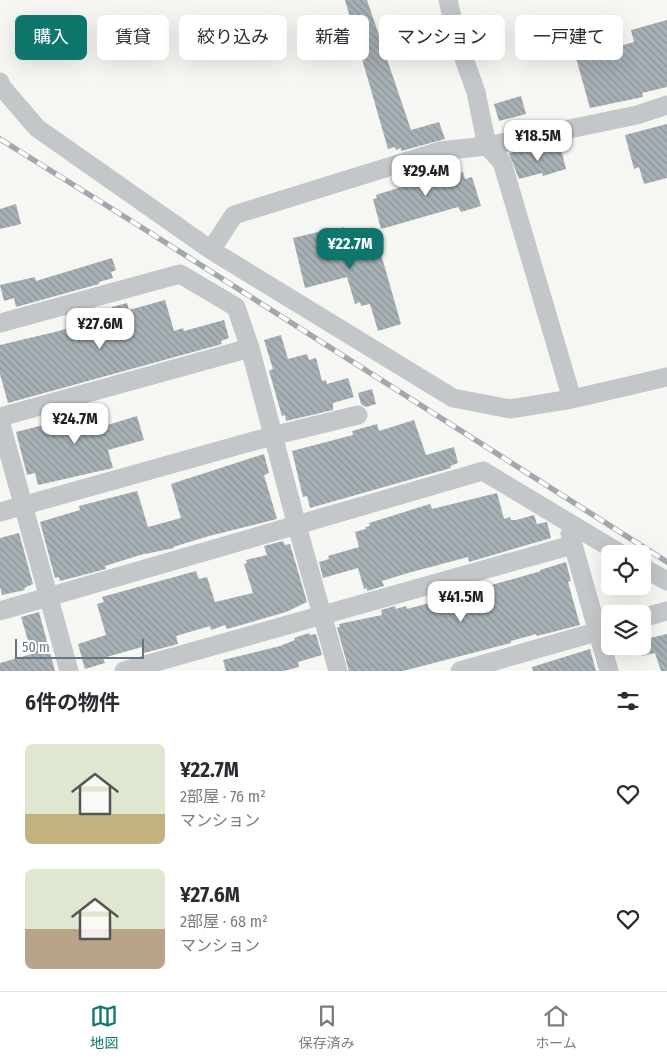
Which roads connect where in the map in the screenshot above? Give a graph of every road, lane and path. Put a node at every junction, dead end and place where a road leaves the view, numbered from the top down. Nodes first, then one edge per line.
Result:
1 (448, 0) edge
2 (0, 82) edge
3 (667, 105) edge
4 (487, 146) junction
5 (211, 250) junction
6 (1, 321) edge
7 (250, 348) junction
8 (667, 377) edge
9 (572, 399) junction
10 (358, 415) dead end
11 (0, 419) edge
12 (272, 436) junction
13 (24, 505) junction
14 (0, 512) edge
15 (568, 523) junction
16 (296, 526) junction
17 (572, 545) junction
18 (606, 545) edge
19 (651, 572) edge
20 (667, 581) edge
21 (48, 598) junction
22 (0, 611) edge
23 (667, 611) edge
24 (322, 614) junction
25 (651, 615) edge
26 (601, 622) edge
27 (601, 631) edge
28 (607, 655) edge
29 (69, 671) edge
30 (124, 671) edge
31 (338, 671) edge
32 (460, 671) edge
33 (609, 671) edge

1 - 4 street
2 - 5 street
3 - 4 street
4 - 5 street
4 - 9 street
5 - 9 street
6 - 7 street
7 - 11 street
7 - 12 street
8 - 9 street
10 - 12 street
11 - 13 street
12 - 13 street
12 - 16 street
13 - 14 street
13 - 21 street
15 - 16 street
15 - 17 street
15 - 18 street
16 - 21 street
16 - 24 street
17 - 24 street
17 - 26 street
19 - 20 street
21 - 22 street
21 - 29 street
23 - 25 street
24 - 30 street
24 - 31 street
27 - 32 street
28 - 33 street

